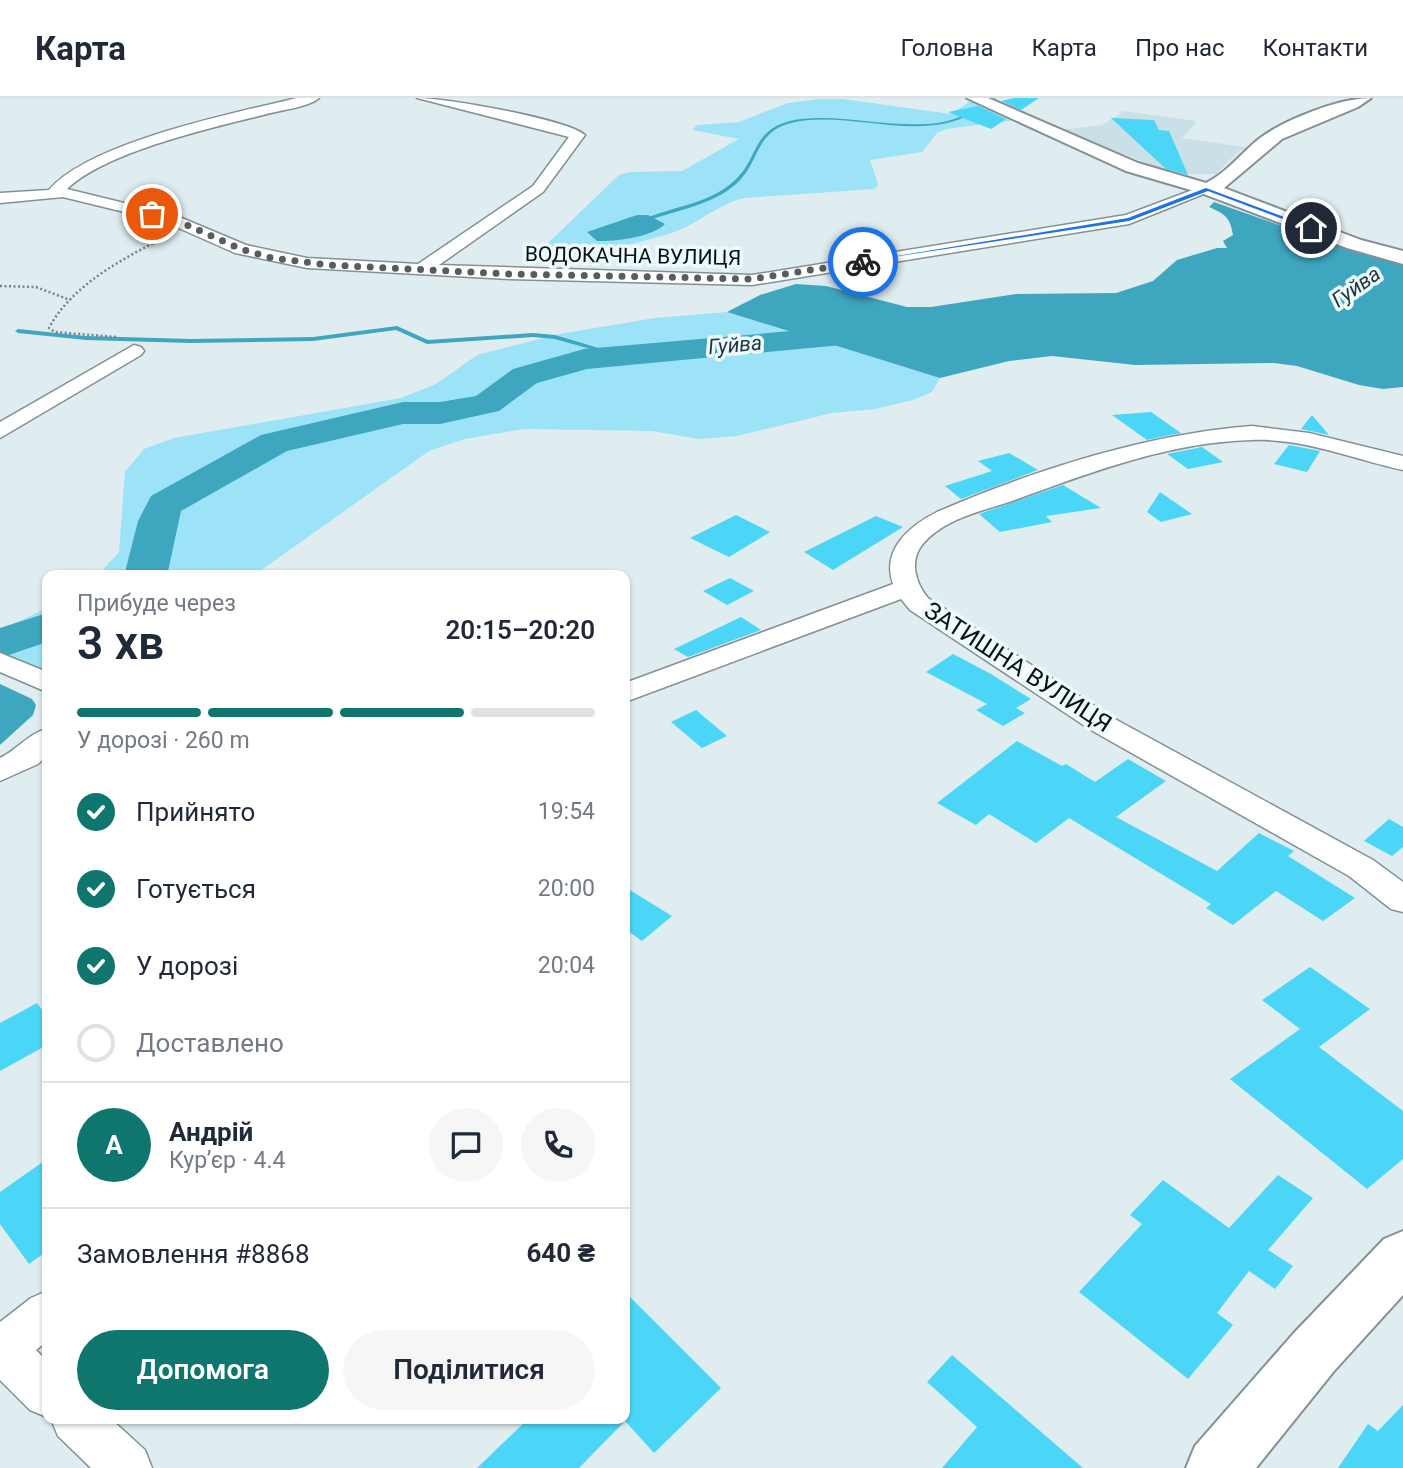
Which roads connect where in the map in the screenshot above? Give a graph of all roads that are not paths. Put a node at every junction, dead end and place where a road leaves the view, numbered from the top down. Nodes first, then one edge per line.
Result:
1 (313, 98) edge
2 (423, 98) edge
3 (975, 98) edge
4 (1363, 98) edge
5 (1208, 189) junction
6 (58, 194) junction
7 (0, 198) edge
8 (1403, 258) edge
9 (422, 270) junction
10 (134, 351) dead end
11 (0, 430) edge
12 (1403, 463) edge
13 (905, 589) junction
14 (3, 662) edge
15 (42, 681) edge
16 (630, 691) edge
17 (1403, 900) edge
18 (1403, 1256) edge
19 (42, 1317) edge
20 (1, 1349) edge
21 (42, 1388) edge
22 (80, 1424) edge
23 (127, 1468) edge
24 (1217, 1468) edge

1 - 6 street
2 - 9 street
3 - 5 street
4 - 5 street
5 - 8 street
5 - 9 street, ВОДОКАЧНА ВУЛИЦЯ
6 - 7 street, ВОДОКАЧНА ВУЛИЦЯ
6 - 9 street, ВОДОКАЧНА ВУЛИЦЯ
10 - 11 street
12 - 13 street, ЗАТИШНА ВУЛИЦЯ
13 - 16 street
13 - 17 street, ЗАТИШНА ВУЛИЦЯ
14 - 15 street
18 - 24 street
19 - 20 street
20 - 21 street
22 - 23 street

